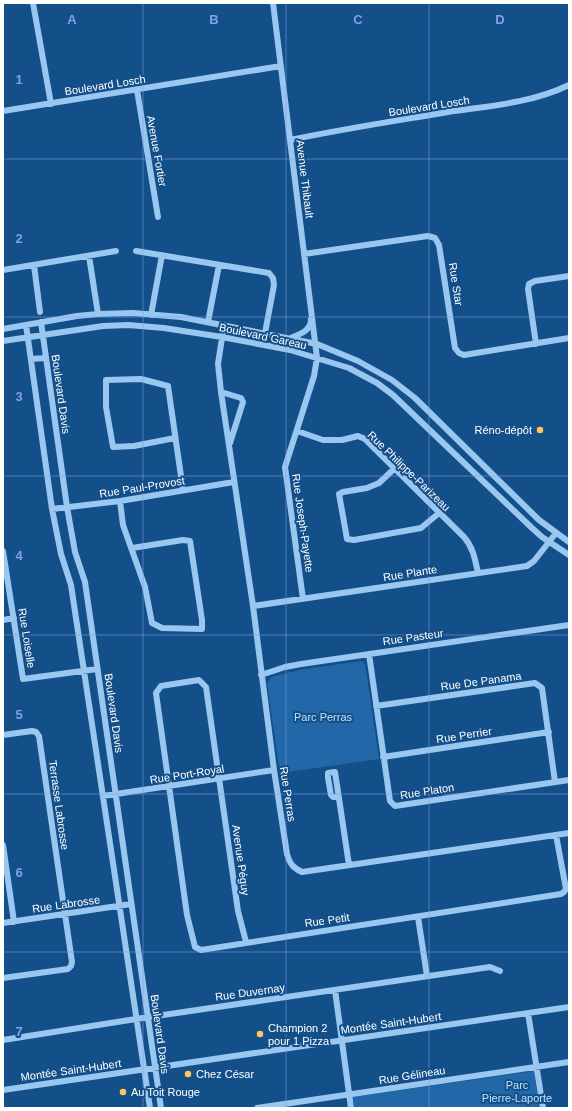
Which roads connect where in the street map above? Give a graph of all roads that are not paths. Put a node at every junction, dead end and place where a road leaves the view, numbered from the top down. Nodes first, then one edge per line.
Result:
1 (33, 3) edge
2 (272, 3) edge
3 (280, 66) junction
4 (569, 85) edge
5 (137, 90) junction
6 (51, 104) junction
7 (3, 111) edge
8 (290, 140) junction
9 (158, 217) dead end
10 (116, 251) dead end
11 (136, 251) dead end
12 (304, 254) junction
13 (162, 255) junction
14 (89, 256) junction
15 (34, 265) junction
16 (219, 265) junction
17 (3, 270) edge
18 (569, 276) edge
19 (40, 312) dead end
20 (312, 312) junction
21 (98, 314) junction
22 (151, 315) junction
23 (41, 322) junction
24 (208, 322) junction
25 (26, 325) junction
26 (224, 325) junction
27 (3, 329) edge
28 (265, 333) junction
29 (43, 334) junction
30 (28, 337) junction
31 (222, 337) junction
32 (291, 338) junction
33 (569, 338) edge
34 (3, 341) edge
35 (317, 344) junction
36 (536, 344) junction
37 (46, 358) junction
38 (318, 358) junction
39 (31, 359) junction
40 (221, 392) junction
41 (297, 431) junction
42 (175, 438) junction
43 (229, 444) junction
44 (395, 468) junction
45 (234, 482) junction
46 (183, 490) junction
47 (120, 501) junction
48 (67, 507) junction
49 (52, 509) junction
50 (440, 513) junction
51 (556, 534) junction
52 (549, 542) junction
53 (569, 542) edge
54 (132, 548) junction
55 (3, 551) edge
56 (569, 555) edge
57 (4, 569) edge
58 (478, 572) junction
59 (303, 599) junction
60 (253, 606) junction
61 (14, 618) junction
62 (3, 620) edge
63 (569, 625) edge
64 (369, 654) junction
65 (97, 669) junction
66 (85, 671) junction
67 (261, 675) junction
68 (376, 706) junction
69 (549, 732) junction
70 (3, 735) edge
71 (383, 757) junction
72 (274, 770) junction
73 (220, 779) junction
74 (569, 780) edge
75 (556, 782) junction
76 (168, 787) junction
77 (115, 794) junction
78 (104, 796) junction
79 (338, 797) dead end
80 (569, 833) edge
81 (556, 835) junction
82 (3, 845) edge
83 (349, 865) junction
84 (131, 904) junction
85 (119, 906) junction
86 (64, 915) junction
87 (418, 917) junction
88 (14, 922) junction
89 (3, 923) edge
90 (246, 942) junction
91 (500, 971) dead end
92 (427, 976) junction
93 (3, 978) edge
94 (335, 990) junction
95 (569, 1007) edge
96 (528, 1013) junction
97 (148, 1017) junction
98 (136, 1019) junction
99 (3, 1040) edge
100 (342, 1040) junction
101 (569, 1062) edge
102 (155, 1067) junction
103 (536, 1067) junction
104 (144, 1069) junction
105 (3, 1090) edge
106 (349, 1095) junction
107 (150, 1108) edge
108 (161, 1108) edge
109 (257, 1108) edge
110 (351, 1108) edge
111 (542, 1108) edge

1 - 6 street
2 - 3 street, Avenue Thibault
3 - 5 street, Boulevard Losch
3 - 8 street, Avenue Thibault
4 - 8 street, Boulevard Losch
5 - 6 street, Boulevard Losch
5 - 9 street, Avenue Fortier
6 - 7 street, Boulevard Losch
8 - 12 street, Avenue Thibault
10 - 14 street
11 - 13 street
12 - 20 street, Avenue Thibault
12 - 36 street, Rue Star
13 - 16 street
13 - 22 street
14 - 15 street
14 - 21 street
15 - 17 street
15 - 19 street
16 - 24 street
16 - 28 street
18 - 36 street
20 - 32 street
20 - 35 street, Avenue Thibault
21 - 22 street, Boulevard Gareau
21 - 23 street, Boulevard Gareau
22 - 24 street, Boulevard Gareau
23 - 25 street, Boulevard Gareau
23 - 29 street, Boulevard Davis
24 - 26 street, Boulevard Gareau
25 - 27 street, Boulevard Gareau
25 - 30 street, Boulevard Davis
26 - 28 street, Boulevard Gareau
26 - 31 street, Rue Perras
28 - 32 street, Boulevard Gareau
29 - 30 street, Boulevard Gareau
29 - 31 street, Boulevard Gareau
29 - 37 street, Boulevard Davis
30 - 34 street, Boulevard Gareau
30 - 39 street, Boulevard Davis
31 - 38 street, Boulevard Gareau
31 - 40 street, Rue Perras
32 - 35 street, Boulevard Gareau
33 - 36 street, Rue Star
35 - 38 street, Avenue Thibault
35 - 51 street, Boulevard Gareau
37 - 39 street
37 - 48 street, Boulevard Davis
38 - 41 street, Rue Joseph-Payette
38 - 52 street, Boulevard Gareau
39 - 49 street, Boulevard Davis
40 - 43 street, Rue Perras
40 - 43 street, Rue Perras
41 - 44 street, Rue Philippe-Parizeau
41 - 59 street, Rue Joseph-Payette
42 - 42 street
42 - 46 street
43 - 45 street, Rue Perras
44 - 50 street, Rue Philippe-Parizeau
44 - 50 street
45 - 46 street, Rue Paul-Provost
45 - 60 street, Rue Perras
46 - 47 street, Rue Paul-Provost
47 - 48 street, Rue Paul-Provost
47 - 54 street
48 - 49 street, Rue Paul-Provost
48 - 65 street, Boulevard Davis
49 - 66 street, Boulevard Davis
50 - 58 street, Rue Philippe-Parizeau
51 - 52 street, Rue Plante
51 - 53 street, Boulevard Gareau
52 - 56 street, Boulevard Gareau
52 - 58 street, Rue Plante
54 - 54 street
55 - 57 street, Rue Loiselle
57 - 61 street, Rue Loiselle
58 - 59 street, Rue Plante
59 - 60 street, Rue Plante
60 - 67 street, Rue Perras
61 - 62 street
61 - 66 street, Rue Loiselle
63 - 64 street, Rue Pasteur
64 - 67 street, Rue Pasteur
64 - 68 street, Rue Platon
65 - 66 street, Rue Loiselle
65 - 77 street, Boulevard Davis
66 - 78 street, Boulevard Davis
67 - 72 street, Rue Perras
68 - 69 street, Rue De Panama
68 - 71 street, Rue Platon
69 - 71 street, Rue Perrier
69 - 75 street, Rue De Panama
70 - 86 street, Terrasse Labrosse
71 - 75 street, Rue Platon
72 - 73 street, Rue Port-Royal
72 - 83 street, Rue Perras
73 - 76 street, Rue Port-Royal
73 - 76 street, Avenue Péguy
73 - 90 street, Avenue Péguy
74 - 75 street, Rue Platon
76 - 77 street, Rue Port-Royal
76 - 90 street, Rue Petit
77 - 78 street, Rue Port-Royal
77 - 84 street, Boulevard Davis
78 - 85 street, Boulevard Davis
79 - 83 street
80 - 81 street, Rue Perras
81 - 83 street, Rue Perras
81 - 87 street, Rue Petit
82 - 88 street
84 - 85 street, Rue Labrosse
84 - 97 street, Boulevard Davis
85 - 86 street, Rue Labrosse
85 - 98 street, Boulevard Davis
86 - 88 street, Rue Labrosse
86 - 93 street, Terrasse Labrosse
87 - 90 street, Rue Petit
87 - 92 street
88 - 89 street, Rue Labrosse
91 - 92 street, Rue Duvernay
92 - 94 street, Rue Duvernay
94 - 97 street, Rue Duvernay
94 - 100 street
95 - 96 street, Montée Saint-Hubert
96 - 100 street, Montée Saint-Hubert
96 - 103 street
97 - 98 street, Rue Duvernay
97 - 102 street, Boulevard Davis
98 - 99 street, Rue Duvernay
98 - 104 street, Boulevard Davis
100 - 102 street, Montée Saint-Hubert
100 - 106 street
101 - 103 street, Rue Gélineau
102 - 104 street, Montée Saint-Hubert
102 - 108 street, Boulevard Davis
103 - 106 street, Rue Gélineau
103 - 111 street
104 - 105 street, Montée Saint-Hubert
104 - 107 street, Boulevard Davis
106 - 109 street, Rue Gélineau
106 - 110 street

